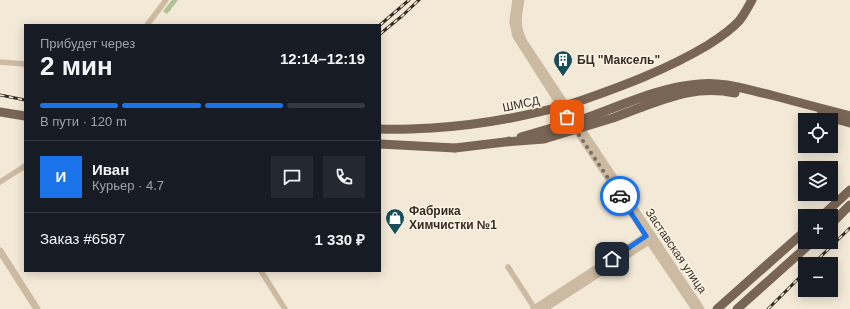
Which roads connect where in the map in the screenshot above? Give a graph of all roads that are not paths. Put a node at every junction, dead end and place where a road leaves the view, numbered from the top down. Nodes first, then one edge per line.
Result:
1 (166, 0) edge
2 (515, 0) edge
3 (521, 0) edge
4 (752, 0) edge
5 (148, 24) edge
6 (0, 62) edge
7 (24, 64) edge
8 (0, 110) edge
9 (24, 113) edge
10 (24, 116) edge
11 (850, 116) edge
12 (850, 123) edge
13 (381, 129) edge
14 (505, 142) junction
15 (381, 144) edge
16 (24, 167) edge
17 (0, 182) edge
18 (850, 184) edge
19 (850, 190) edge
20 (836, 203) junction
21 (850, 205) edge
22 (830, 209) edge
23 (838, 217) edge
24 (798, 237) edge
25 (649, 238) junction
26 (804, 249) edge
27 (0, 251) edge
28 (508, 267) dead end
29 (262, 272) edge
30 (37, 309) edge
31 (285, 309) edge
32 (534, 309) edge
33 (544, 309) edge
34 (695, 309) edge
35 (701, 309) edge
36 (717, 309) edge
37 (736, 309) edge

1 - 5 street
2 - 25 street, Заставская улица
3 - 25 street, Заставская улица
4 - 13 main road, ШМСД, bridge
6 - 7 street
8 - 9 main road
8 - 10 main road
11 - 14 main road, bridge
12 - 14 main road, bridge
14 - 15 main road, bridge
16 - 17 street
18 - 20 main road
19 - 20 main road
20 - 22 main road
21 - 23 main road
24 - 36 main road
25 - 32 street
25 - 33 street
25 - 34 street, Заставская улица
25 - 35 street, Заставская улица
26 - 37 main road
27 - 30 street
28 - 32 street
29 - 31 street

